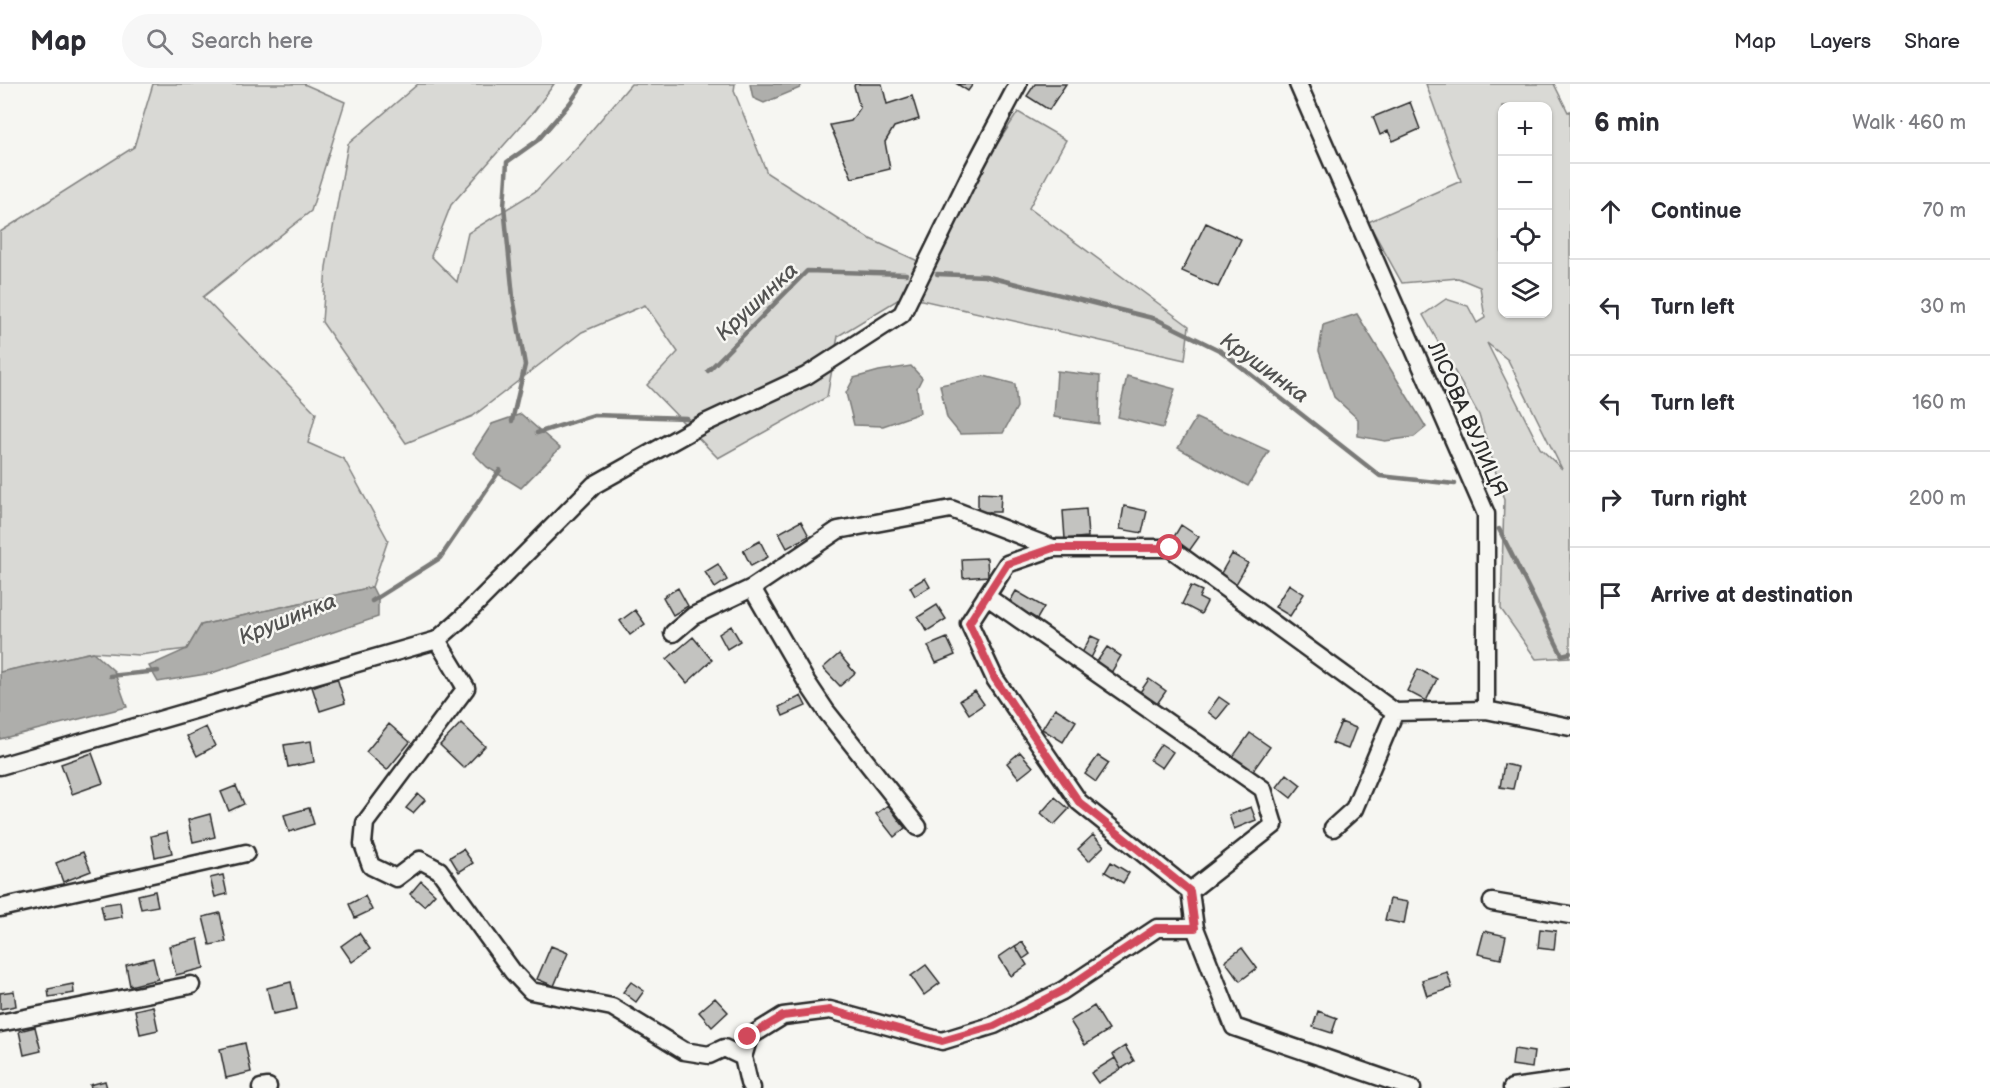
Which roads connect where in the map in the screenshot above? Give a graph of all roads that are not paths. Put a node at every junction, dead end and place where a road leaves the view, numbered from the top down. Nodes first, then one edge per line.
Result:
1 (1018, 84) edge
2 (1298, 84) edge
3 (1053, 548) junction
4 (752, 588) junction
5 (986, 596) junction
6 (673, 633) dead end
7 (436, 640) junction
8 (1486, 710) junction
9 (1395, 712) junction
10 (1570, 727) edge
11 (0, 766) edge
12 (918, 827) dead end
13 (1333, 828) dead end
14 (246, 853) dead end
15 (1190, 891) junction
16 (1492, 902) dead end
17 (0, 908) edge
18 (1570, 915) edge
19 (1195, 928) junction
20 (191, 985) dead end
21 (0, 1023) edge
22 (743, 1057) junction
23 (1570, 1080) edge
24 (752, 1088) edge
25 (1412, 1088) edge
26 (1512, 1088) edge

1 - 7 street
2 - 8 street, ЛІСОВА ВУЛИЦЯ
3 - 4 street
3 - 5 street
3 - 9 street
4 - 6 street
4 - 12 street
5 - 15 street
5 - 15 street
7 - 11 street
7 - 22 street
8 - 9 street
8 - 10 street
9 - 13 street
14 - 17 street
15 - 19 street
16 - 18 street
19 - 22 street
19 - 25 street
20 - 21 street
22 - 24 street
23 - 26 street

